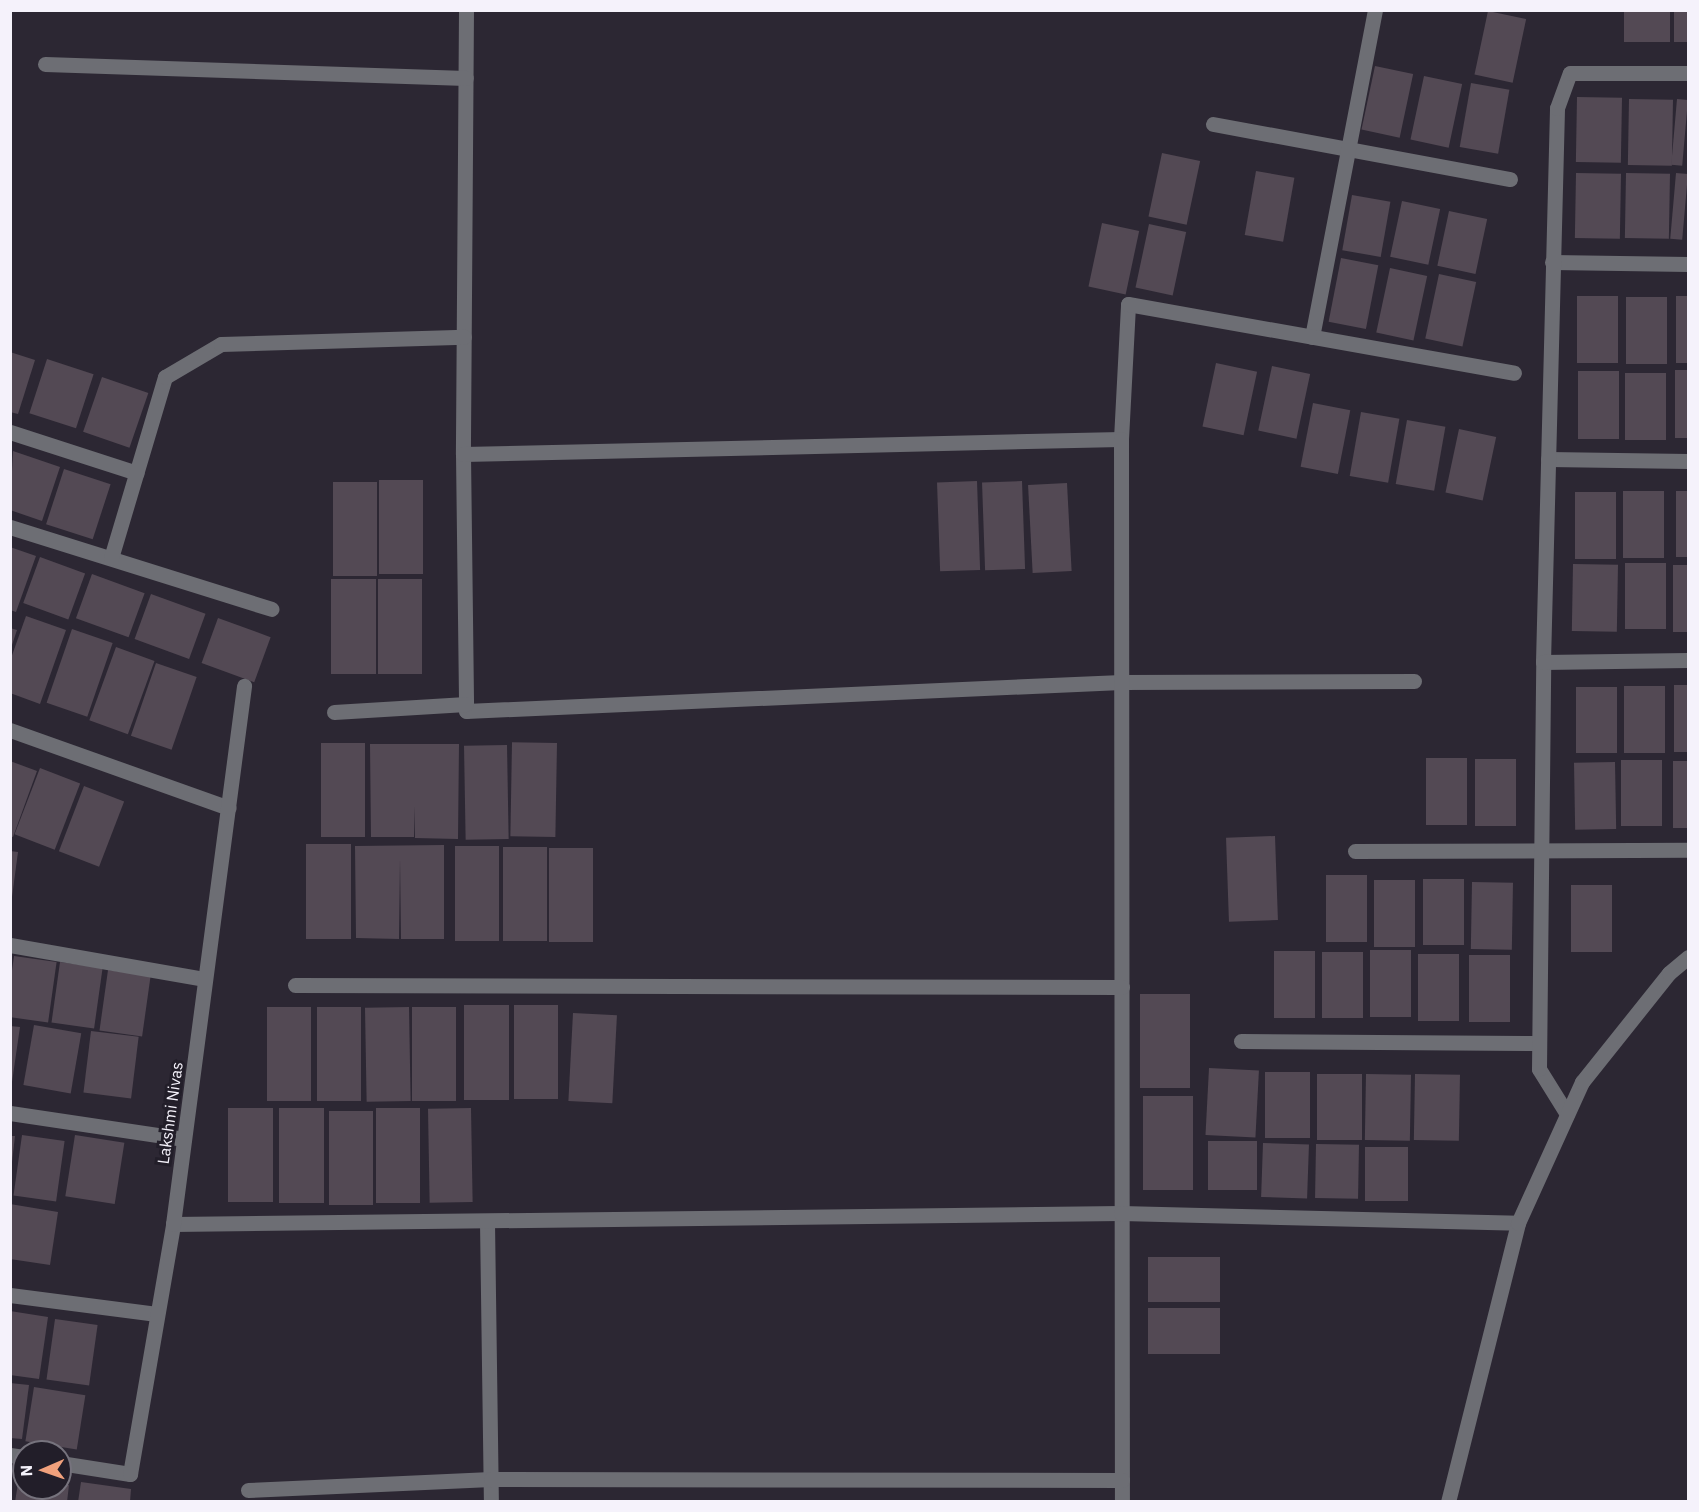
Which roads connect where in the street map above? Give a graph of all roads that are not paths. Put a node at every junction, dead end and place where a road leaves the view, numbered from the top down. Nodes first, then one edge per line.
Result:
1 (466, 10) edge
2 (1375, 10) edge
3 (45, 64) dead end
4 (1689, 73) edge
5 (466, 78) junction
6 (1213, 124) dead end
7 (1349, 149) junction
8 (1510, 179) dead end
9 (1552, 262) junction
10 (1689, 264) edge
11 (464, 337) junction
12 (1312, 337) junction
13 (1514, 373) dead end
14 (10, 432) edge
15 (1121, 439) junction
16 (463, 454) junction
17 (1548, 459) junction
18 (1689, 461) edge
19 (137, 473) dead end
20 (10, 527) edge
21 (111, 558) junction
22 (271, 609) dead end
23 (1689, 660) edge
24 (1543, 662) junction
25 (1414, 681) dead end
26 (1121, 682) junction
27 (244, 686) dead end
28 (466, 704) junction
29 (334, 712) dead end
30 (10, 730) edge
31 (229, 808) junction
32 (1541, 849) junction
33 (1355, 850) dead end
34 (1689, 850) edge
35 (10, 945) edge
36 (1689, 957) edge
37 (206, 979) junction
38 (295, 985) dead end
39 (1122, 987) junction
40 (1241, 1041) dead end
41 (1539, 1043) junction
42 (10, 1113) edge
43 (1568, 1114) junction
44 (184, 1139) junction
45 (1121, 1212) junction
46 (487, 1222) junction
47 (1518, 1222) junction
48 (173, 1224) junction
49 (10, 1295) edge
50 (157, 1314) junction
51 (72, 1465) edge
52 (491, 1479) junction
53 (1122, 1480) junction
54 (248, 1491) dead end
55 (491, 1502) edge
56 (1122, 1502) edge
57 (1448, 1502) edge

1 - 5 street
2 - 7 street
3 - 5 street
4 - 9 street
5 - 11 street
6 - 7 street
7 - 8 street
7 - 12 street
9 - 10 street
9 - 17 street
11 - 16 street
11 - 21 street
12 - 13 street
12 - 15 street
14 - 19 street
15 - 16 street
15 - 26 street
16 - 28 street
17 - 18 street
17 - 24 street
20 - 21 street
21 - 22 street
23 - 24 street
24 - 32 street
25 - 26 street
26 - 28 street
26 - 39 street
27 - 31 street, Lakshmi Nivas
28 - 29 street
30 - 31 street
31 - 37 street, Lakshmi Nivas
32 - 33 street
32 - 34 street
32 - 41 street
35 - 37 street
36 - 43 street
37 - 44 street, Lakshmi Nivas
38 - 39 street
39 - 45 street
40 - 41 street
41 - 43 street
42 - 44 street
43 - 47 street
44 - 48 street, Lakshmi Nivas
45 - 46 street
45 - 47 street
45 - 53 street
46 - 48 street
46 - 52 street
47 - 57 street
48 - 50 street, Lakshmi Nivas
49 - 50 street
50 - 51 street, Lakshmi Nivas
52 - 53 street
52 - 54 street
52 - 55 street
53 - 56 street

